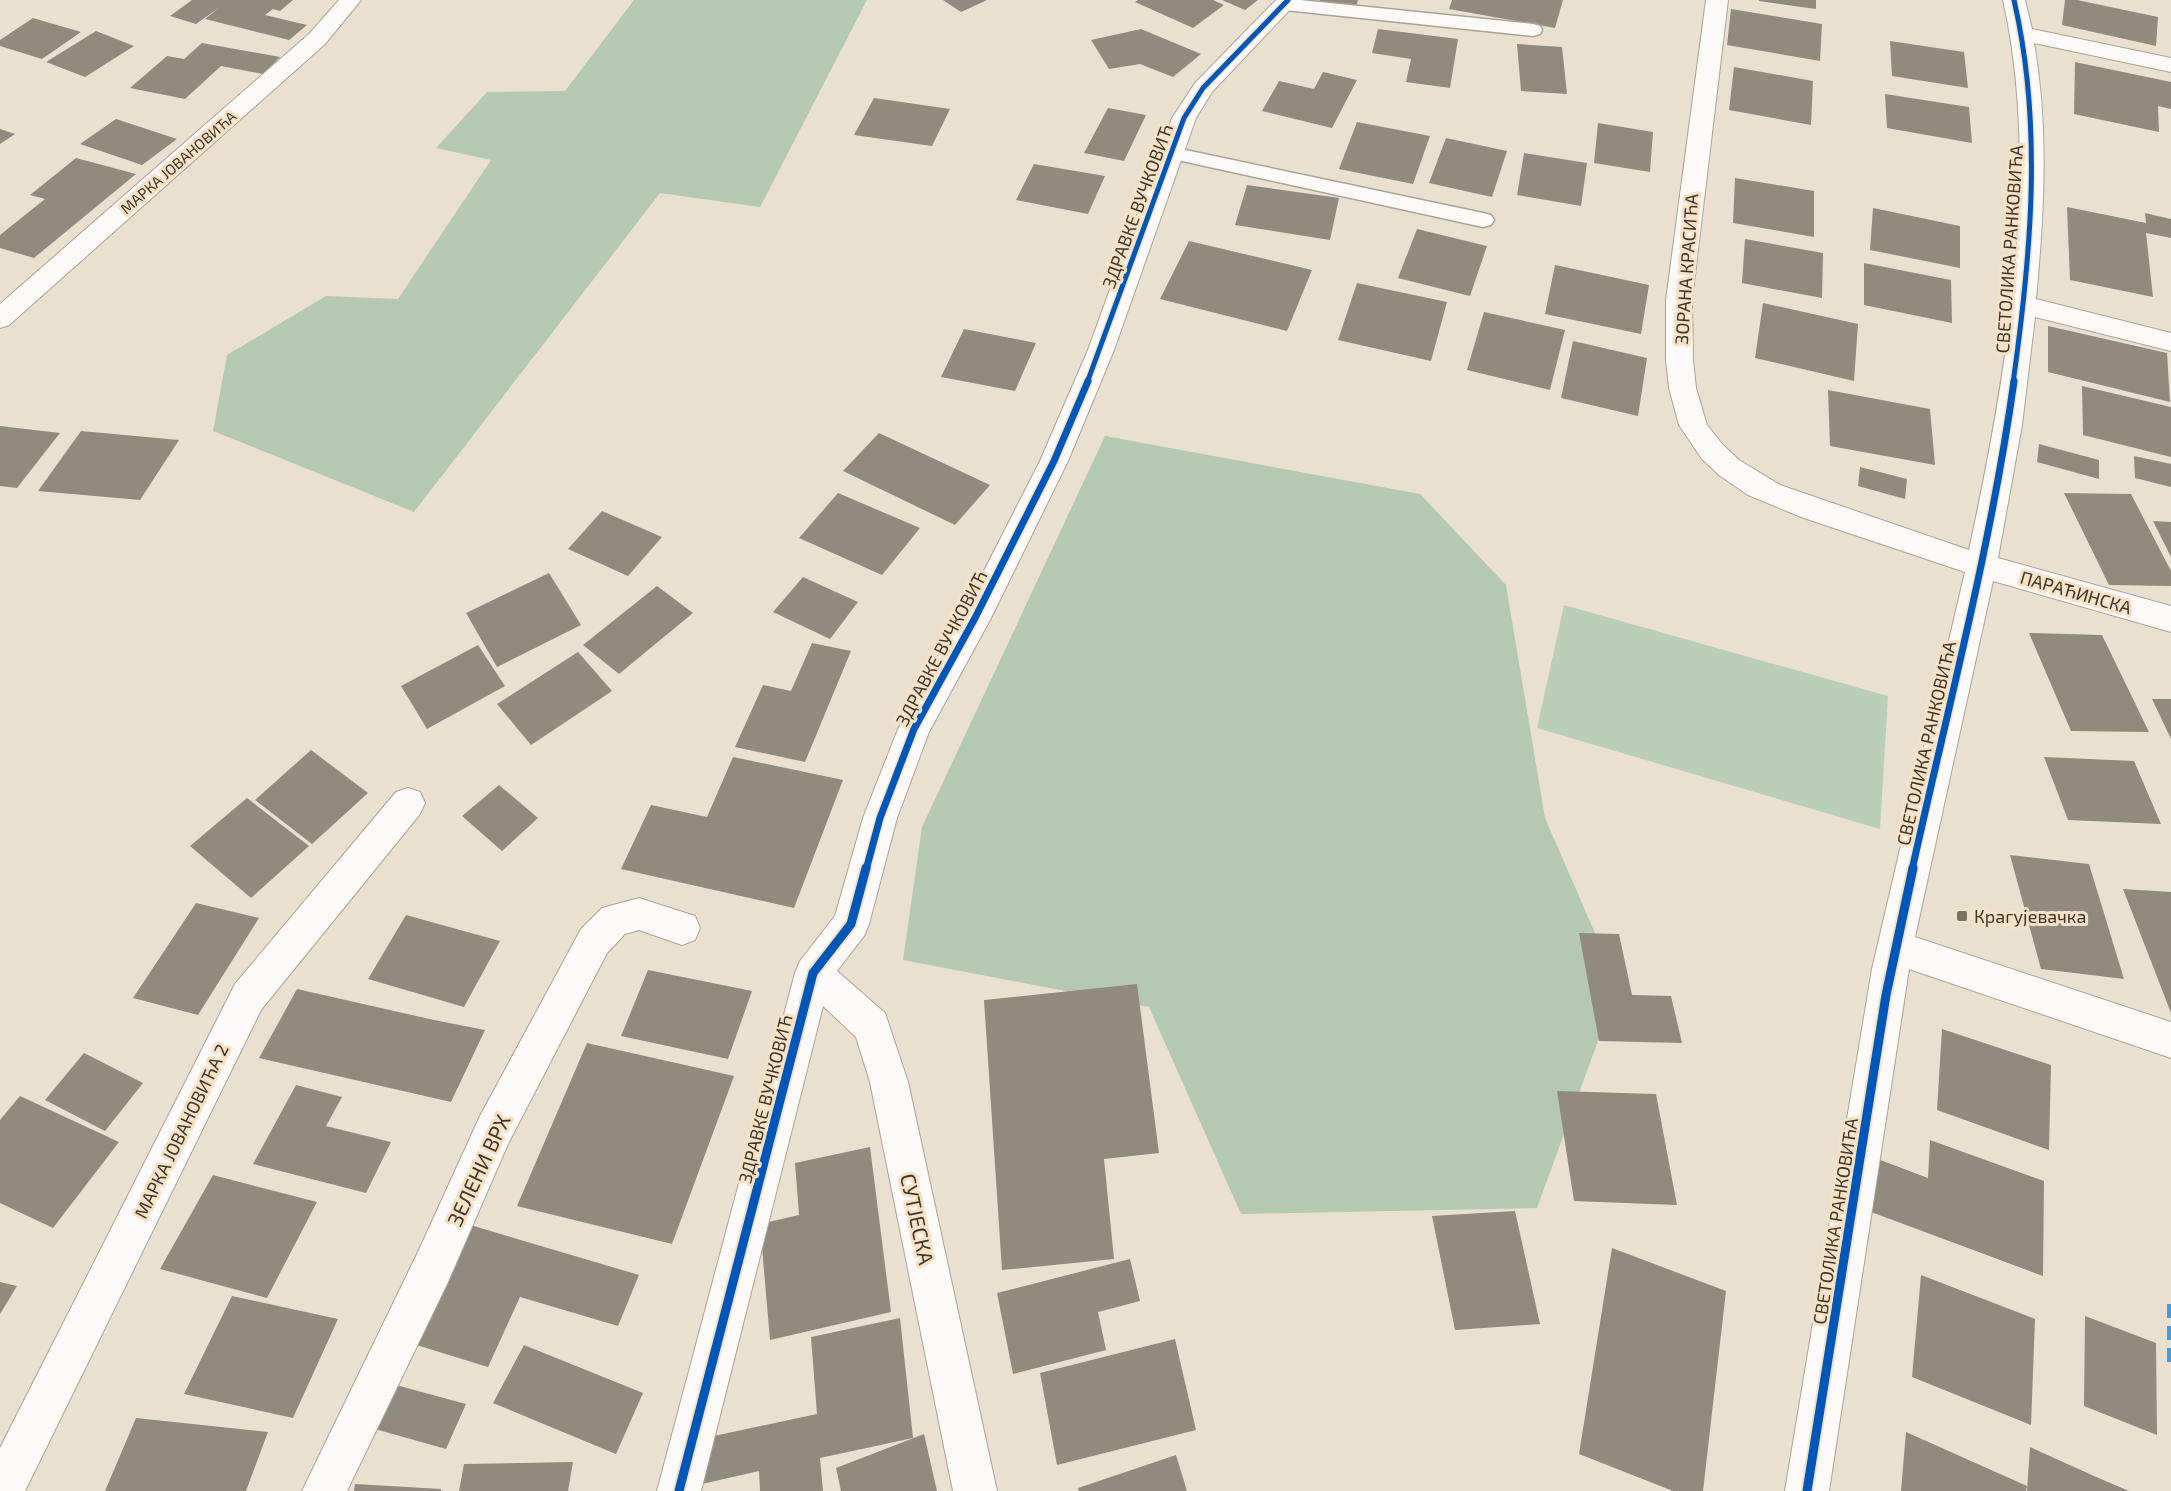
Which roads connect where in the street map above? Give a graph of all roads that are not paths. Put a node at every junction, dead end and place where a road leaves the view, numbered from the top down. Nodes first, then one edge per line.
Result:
1 (350, 0) edge
2 (1717, 0) edge
3 (2014, 0) edge
4 (1287, 2) edge
5 (1533, 30) dead end
6 (2023, 34) junction
7 (2171, 65) edge
8 (1172, 153) junction
9 (1483, 220) dead end
10 (0, 287) edge
11 (24, 298) junction
12 (2024, 305) junction
13 (0, 319) edge
14 (2171, 342) edge
15 (1982, 566) junction
16 (2171, 619) edge
17 (408, 803) dead end
18 (682, 928) dead end
19 (1895, 947) junction
20 (813, 973) junction
21 (2171, 1040) edge
22 (2, 1491) edge
23 (324, 1491) edge
24 (679, 1491) edge
25 (975, 1491) edge
26 (1807, 1491) edge

1 - 11 street, МАРКА ЈОВАНОВИЋА
2 - 15 street, ЗОРАНА КРАСИЋА
3 - 6 street, СВЕТОЛИКА РАНКОВИЋА
4 - 5 lane
4 - 8 street, ЗДРАВКЕ ВУЧКОВИЋ
6 - 7 street
6 - 12 street, СВЕТОЛИКА РАНКОВИЋА
8 - 9 lane
8 - 20 street, ЗДРАВКЕ ВУЧКОВИЋ
10 - 11 street
11 - 13 street, МАРКА ЈОВАНОВИЋА
12 - 14 street
12 - 15 street, СВЕТОЛИКА РАНКОВИЋА
15 - 16 street, ПАРАЋИНСКА
15 - 19 street, СВЕТОЛИКА РАНКОВИЋА
17 - 22 street, МАРКА ЈОВАНОВИЋА 2
18 - 23 street, ЗЕЛЕНИ ВРХ
19 - 21 street
19 - 26 street, СВЕТОЛИКА РАНКОВИЋА
20 - 24 street, ЗДРАВКЕ ВУЧКОВИЋ
20 - 25 street, СУТЈЕСКА

